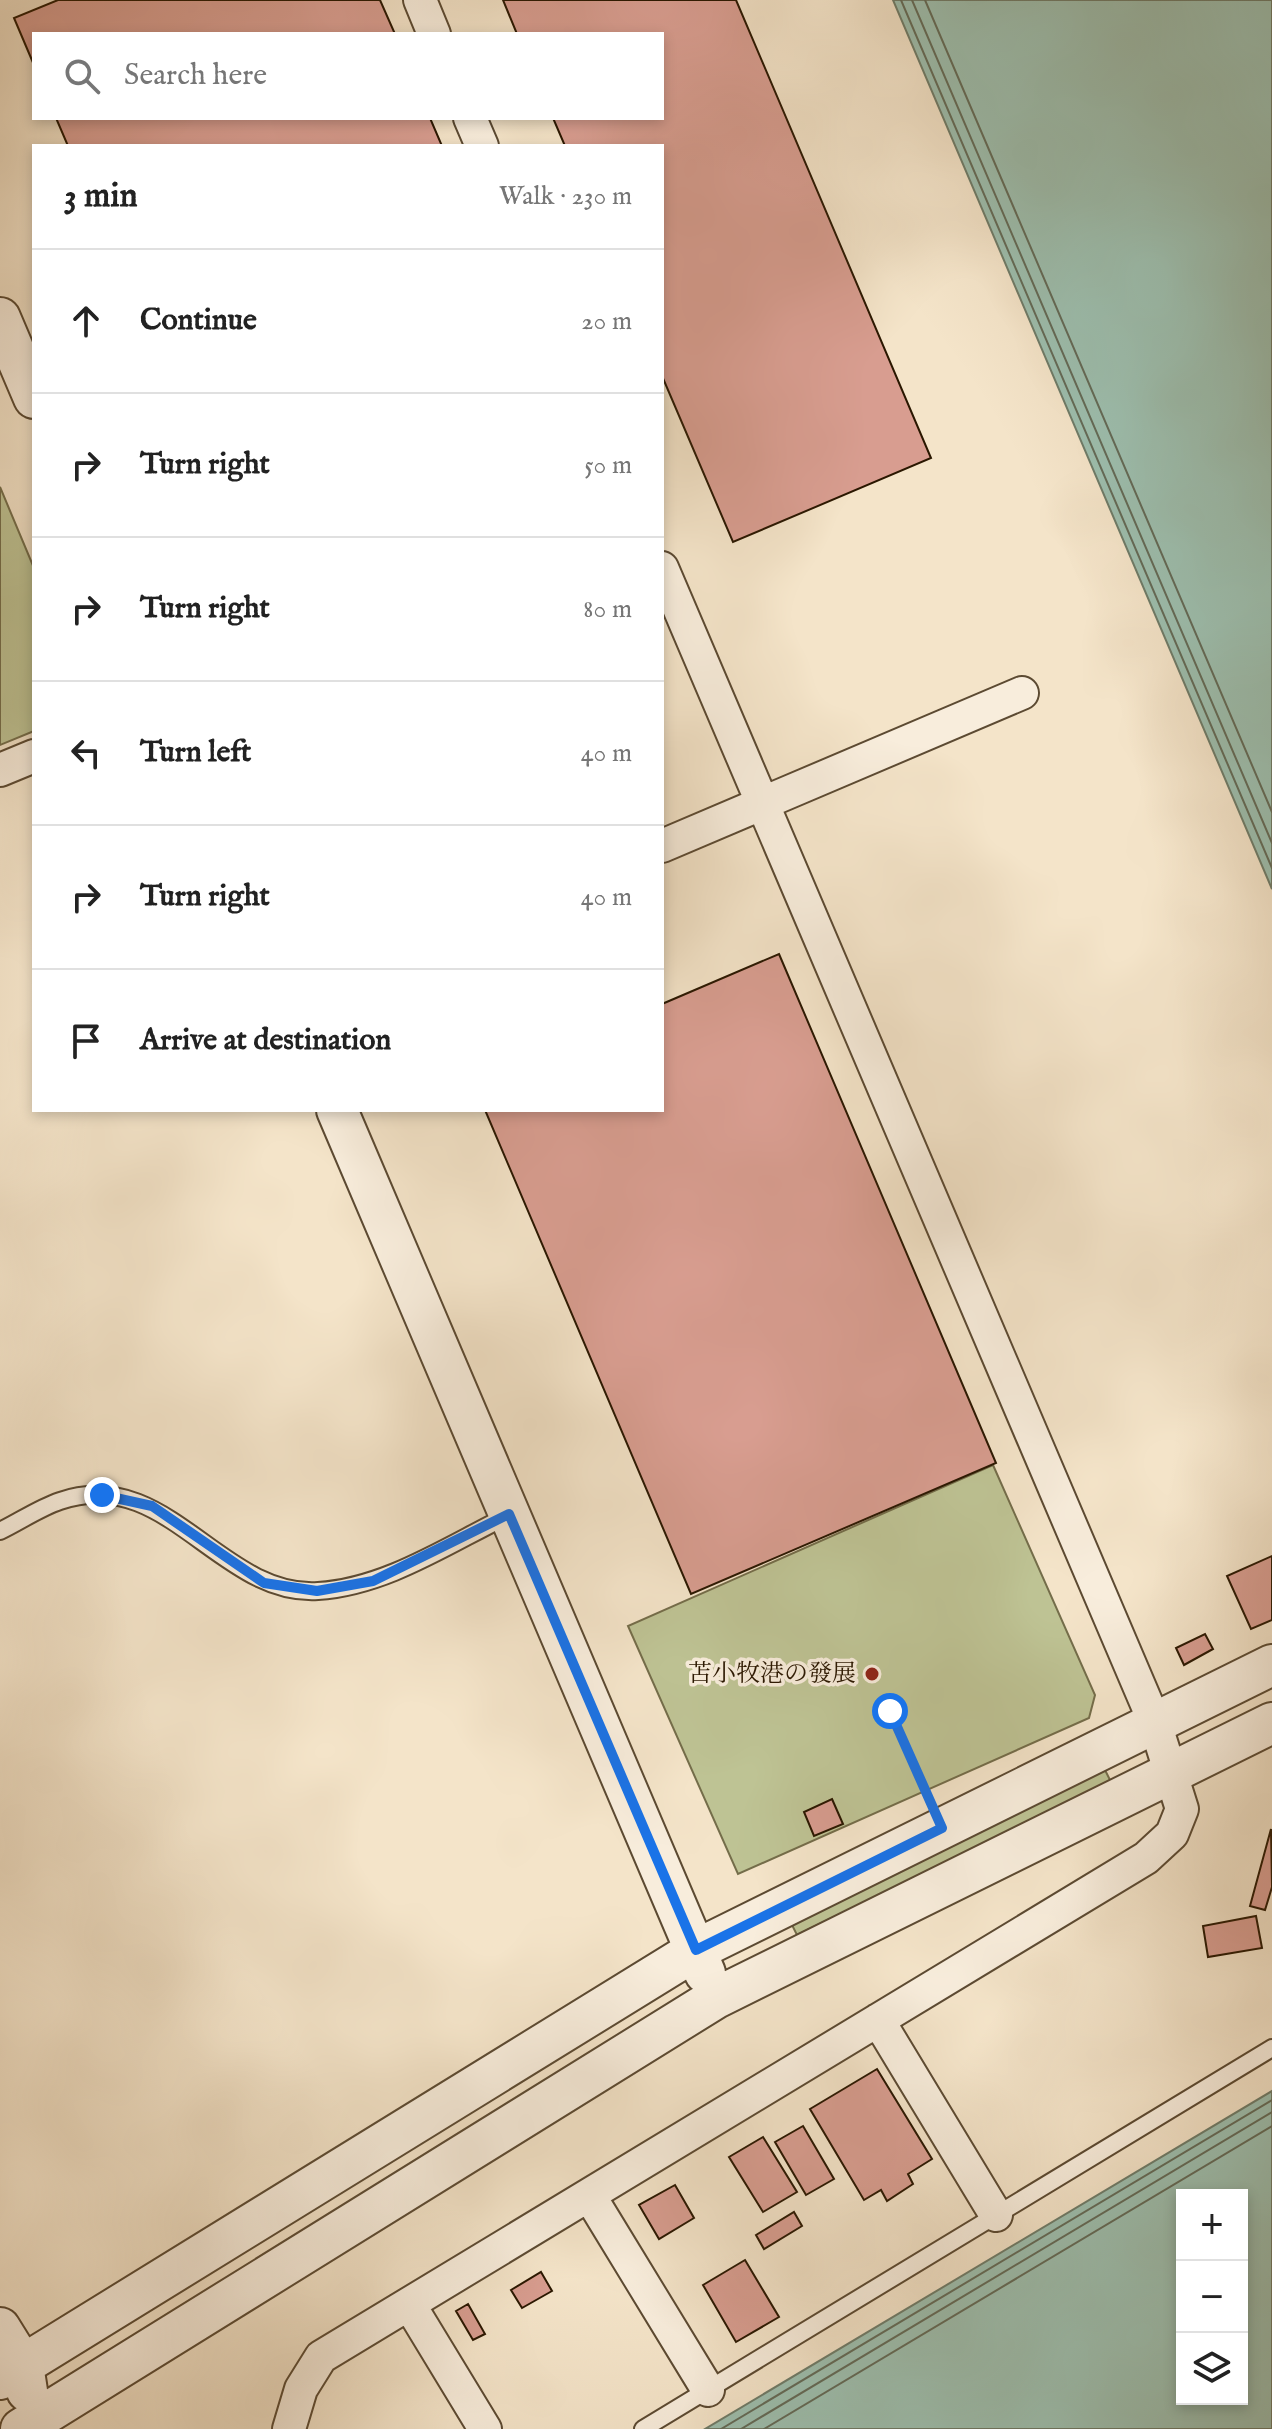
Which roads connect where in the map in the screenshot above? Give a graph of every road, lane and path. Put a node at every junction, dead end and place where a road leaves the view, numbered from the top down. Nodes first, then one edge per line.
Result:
1 (420, 0) edge
2 (433, 32) edge
3 (471, 120) edge
4 (481, 144) edge
5 (0, 318) edge
6 (32, 393) edge
7 (664, 573) edge
8 (1022, 693) dead end
9 (32, 757) edge
10 (0, 770) edge
11 (762, 803) junction
12 (664, 845) edge
13 (338, 1112) edge
14 (509, 1514) junction
15 (0, 1531) edge
16 (1272, 1665) edge
17 (890, 1711) dead end
18 (1155, 1723) junction
19 (1272, 1723) edge
20 (1171, 1773) junction
21 (942, 1828) junction
22 (696, 1950) junction
23 (716, 1998) junction
24 (878, 2020) junction
25 (1272, 2048) edge
26 (589, 2195) junction
27 (996, 2215) junction
28 (409, 2304) junction
29 (0, 2328) edge
30 (11, 2372) edge
31 (708, 2390) junction
32 (22, 2422) edge
33 (289, 2429) edge
34 (485, 2429) edge
35 (643, 2429) edge

1 - 2 street
3 - 4 street
5 - 6 street
7 - 11 street
8 - 11 street
9 - 10 street
11 - 12 street
11 - 18 street
13 - 14 street
14 - 15 lane
14 - 22 street
16 - 18 street
17 - 21 path
18 - 20 street
18 - 21 street
19 - 20 street
20 - 23 street
20 - 24 street
21 - 22 street
22 - 23 street
22 - 30 street
23 - 32 street
24 - 26 street
24 - 27 street
25 - 27 lane
26 - 28 street
26 - 31 street
27 - 31 lane
28 - 33 street
28 - 34 street
29 - 30 street
30 - 32 street
31 - 35 lane

